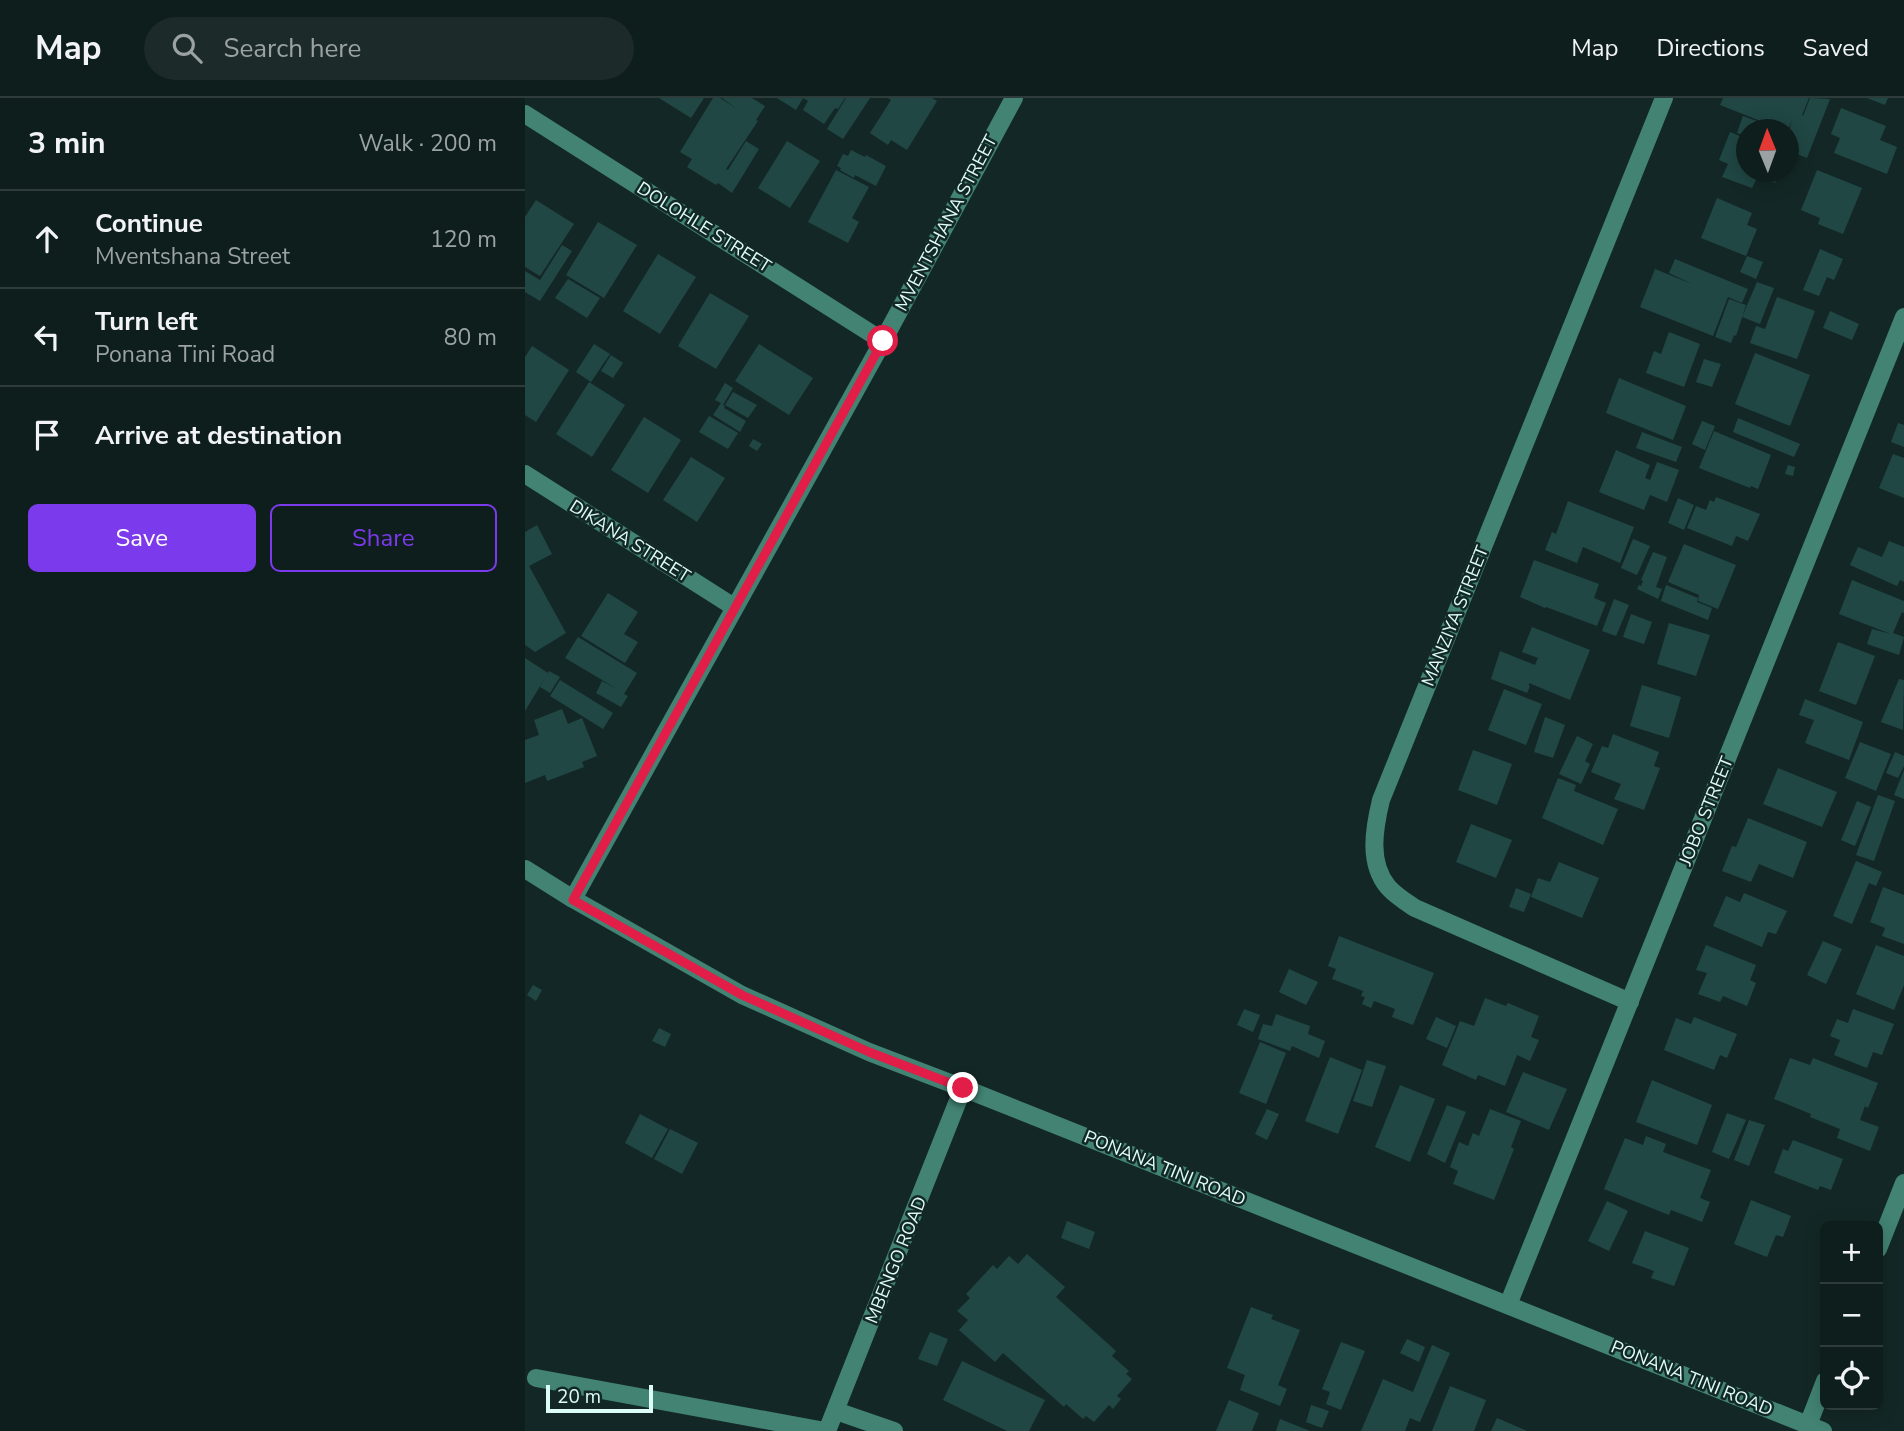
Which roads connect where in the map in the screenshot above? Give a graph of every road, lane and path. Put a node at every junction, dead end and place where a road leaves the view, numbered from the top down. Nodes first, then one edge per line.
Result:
1 (1014, 98) edge
2 (1664, 98) edge
3 (525, 114) edge
4 (1904, 317) edge
5 (883, 341) junction
6 (525, 474) edge
7 (734, 607) junction
8 (525, 869) edge
9 (573, 900) junction
10 (1630, 1002) junction
11 (963, 1088) junction
12 (1904, 1184) edge
13 (1883, 1237) edge
14 (1509, 1305) junction
15 (536, 1378) dead end
16 (1820, 1407) edge
17 (836, 1410) junction
18 (1816, 1428) edge
19 (826, 1431) edge
20 (894, 1431) edge

1 - 5 street, MVENTSHANA STREET
2 - 10 street, MANZIYA STREET
3 - 5 street, DOLOHLE STREET
4 - 10 street, JOBO STREET
5 - 7 street, MVENTSHANA STREET
6 - 7 street, DIKANA STREET
7 - 9 street, MVENTSHANA STREET
8 - 9 street, PONANA TINI ROAD
9 - 11 street, PONANA TINI ROAD
10 - 14 street, JOBO STREET
11 - 14 street, PONANA TINI ROAD
11 - 17 street, MBENGO ROAD
12 - 13 street
14 - 18 street, PONANA TINI ROAD
15 - 19 street
16 - 18 street
17 - 19 street, MBENGO ROAD
17 - 20 street

